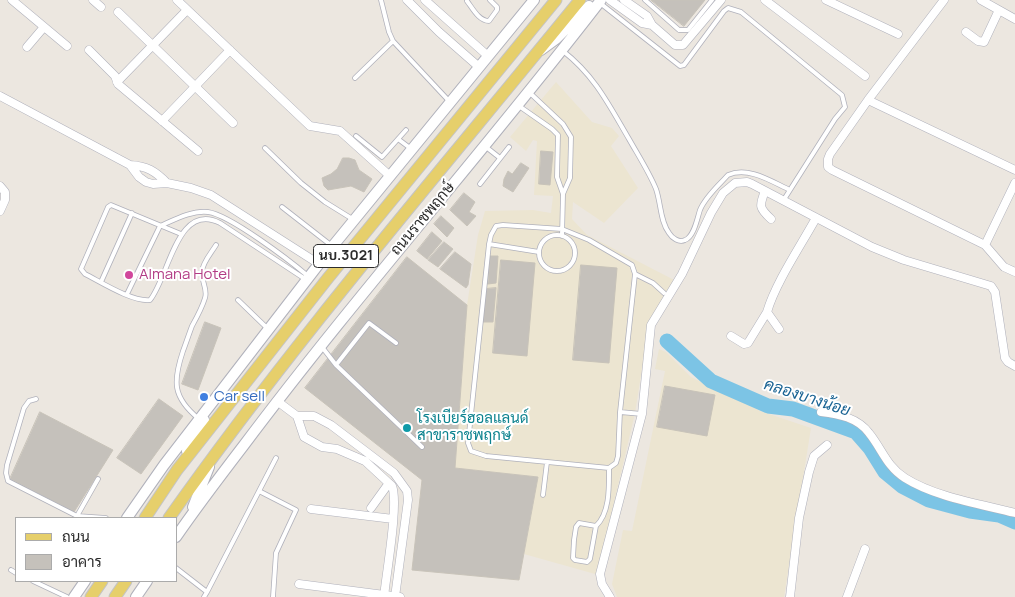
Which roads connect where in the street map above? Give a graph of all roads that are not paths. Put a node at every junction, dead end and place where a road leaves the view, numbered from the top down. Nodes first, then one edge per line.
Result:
1 (12, 0) edge
2 (93, 0) edge
3 (177, 0) edge
4 (381, 0) edge
5 (407, 0) edge
6 (425, 0) edge
7 (467, 0) edge
8 (490, 0) edge
9 (556, 0) edge
10 (580, 0) edge
11 (610, 0) edge
12 (624, 0) edge
13 (645, 0) edge
14 (712, 0) edge
15 (721, 0) edge
16 (765, 0) edge
17 (826, 0) edge
18 (944, 0) edge
19 (981, 0) edge
20 (598, 1) edge
21 (529, 3) edge
22 (101, 7) dead end
23 (187, 10) junction
24 (999, 10) junction
25 (118, 12) dead end
26 (442, 14) junction
27 (1015, 19) edge
28 (432, 24) junction
29 (652, 25) junction
30 (44, 27) junction
31 (966, 32) dead end
32 (898, 34) dead end
33 (392, 41) junction
34 (153, 45) junction
35 (67, 46) dead end
36 (27, 47) dead end
37 (90, 50) dead end
38 (230, 50) junction
39 (562, 50) junction
40 (537, 53) junction
41 (486, 54) junction
42 (479, 67) junction
43 (865, 76) dead end
44 (355, 78) dead end
45 (118, 82) junction
46 (195, 86) junction
47 (528, 91) junction
48 (0, 96) edge
49 (868, 100) junction
50 (451, 102) junction
51 (517, 105) junction
52 (162, 121) junction
53 (233, 123) dead end
54 (406, 130) dead end
55 (356, 136) dead end
56 (398, 139) junction
57 (484, 146) junction
58 (509, 146) dead end
59 (265, 148) dead end
60 (412, 149) junction
61 (198, 151) dead end
62 (500, 158) junction
63 (130, 165) junction
64 (1015, 170) edge
65 (390, 176) junction
66 (167, 182) junction
67 (1015, 183) edge
68 (480, 184) dead end
69 (0, 186) edge
70 (790, 190) junction
71 (765, 191) junction
72 (563, 194) junction
73 (783, 201) junction
74 (282, 207) dead end
75 (0, 211) edge
76 (132, 213) junction
77 (816, 218) junction
78 (771, 219) dead end
79 (354, 220) junction
80 (160, 226) junction
81 (562, 229) junction
82 (248, 233) junction
83 (181, 234) junction
84 (562, 236) junction
85 (689, 237) junction
86 (244, 238) junction
87 (697, 242) junction
88 (489, 244) junction
89 (216, 245) dead end
90 (985, 245) junction
91 (332, 247) junction
92 (540, 252) junction
93 (318, 264) junction
94 (294, 265) junction
95 (291, 270) junction
96 (1015, 272) edge
97 (635, 274) junction
98 (308, 278) junction
99 (101, 282) junction
100 (664, 293) dead end
101 (127, 294) junction
102 (238, 300) dead end
103 (767, 312) junction
104 (268, 329) junction
105 (779, 329) dead end
106 (731, 336) dead end
107 (396, 343) dead end
108 (321, 346) junction
109 (336, 365) junction
110 (1015, 366) edge
111 (219, 394) junction
112 (36, 399) dead end
113 (277, 401) junction
114 (620, 412) junction
115 (821, 412) dead end
116 (642, 414) junction
117 (297, 416) junction
118 (199, 419) junction
119 (827, 445) dead end
120 (422, 447) dead end
121 (213, 457) junction
122 (276, 458) dead end
123 (547, 462) junction
124 (609, 468) junction
125 (177, 470) junction
126 (98, 478) dead end
127 (389, 483) junction
128 (259, 491) junction
129 (543, 495) dead end
130 (371, 508) dead end
131 (311, 509) dead end
132 (1015, 512) edge
133 (77, 516) junction
134 (92, 517) edge
135 (128, 517) edge
136 (145, 517) edge
137 (170, 517) edge
138 (393, 517) junction
139 (405, 517) junction
140 (188, 519) junction
141 (596, 526) junction
142 (178, 533) edge
143 (865, 549) dead end
144 (11, 570) dead end
145 (178, 570) edge
146 (15, 572) edge
147 (36, 582) edge
148 (84, 582) edge
149 (101, 582) edge
150 (125, 582) edge
151 (146, 582) edge
152 (298, 584) dead end
153 (207, 592) junction
154 (384, 596) edge
155 (67, 597) edge
156 (74, 597) edge
157 (91, 597) edge
158 (115, 597) edge
159 (136, 597) edge
160 (204, 597) edge
161 (273, 597) edge
162 (395, 597) edge
163 (400, 597) edge
164 (610, 597) edge
165 (790, 597) edge
166 (847, 597) edge

1 - 30 street
2 - 22 street
3 - 23 street
4 - 33 lane
5 - 28 street
6 - 26 street
7 - 8 lane
9 - 125 main road, นบ.3021
10 - 40 main road, ถนนราชพฤกษ์ / นบ.3021
11 - 29 street
12 - 29 street
13 - 14 lane
15 - 29 street
16 - 43 street
17 - 32 street
18 - 49 street
19 - 24 street
20 - 39 main road, ถนนราชพฤกษ์ / นบ.3021
20 - 40 main road
20 - 70 lane
21 - 41 main road, นบ.3021
23 - 34 street
23 - 38 street
24 - 27 street
24 - 31 street
25 - 34 street
26 - 28 street
26 - 41 street
28 - 42 street
30 - 35 street
30 - 36 street
33 - 44 lane
33 - 50 lane
34 - 45 street
34 - 46 street
37 - 45 street
38 - 46 street
38 - 65 street
39 - 47 main road, ถนนราชพฤกษ์ / นบ.3021
39 - 85 lane
40 - 121 main road, ถนนราชพฤกษ์ / นบ.3021
41 - 42 main road, นบ.3021
42 - 50 main road, นบ.3021
45 - 52 street
46 - 52 street
46 - 53 street
47 - 51 main road, ถนนราชพฤกษ์ / นบ.3021
47 - 72 lane
48 - 63 street
49 - 64 street
49 - 90 street
50 - 60 main road, นบ.3021
51 - 57 main road, ถนนราชพฤกษ์ / นบ.3021
51 - 72 lane
52 - 61 street
54 - 56 lane
55 - 56 lane
56 - 60 lane
57 - 62 lane
57 - 108 main road, ถนนราชพฤกษ์ / นบ.3021
58 - 62 lane
59 - 79 lane
60 - 65 main road, นบ.3021
62 - 68 lane
63 - 66 street
63 - 66 street
65 - 79 main road, นบ.3021
66 - 93 street
67 - 90 street
69 - 75 street
70 - 73 lane
70 - 85 lane
71 - 73 street
71 - 78 street
71 - 87 street
72 - 81 lane
73 - 77 street
74 - 91 lane
76 - 80 lane
76 - 99 lane
76 - 99 lane
77 - 103 street
77 - 110 street
79 - 91 main road, นบ.3021
80 - 82 lane
80 - 83 lane
80 - 101 lane
81 - 84 lane
81 - 88 lane
81 - 97 lane
82 - 86 lane
82 - 94 lane
83 - 86 lane
83 - 101 lane
84 - 92 lane
84 - 92 lane
85 - 87 lane
86 - 95 lane
87 - 116 street
88 - 92 lane
88 - 123 lane
89 - 118 lane
90 - 96 street
91 - 93 main road, นบ.3021
93 - 98 main road, นบ.3021
94 - 95 lane
94 - 98 lane
95 - 98 lane
97 - 100 lane
97 - 114 lane
98 - 104 main road, นบ.3021
99 - 101 lane
102 - 104 lane
103 - 105 street
103 - 106 street
104 - 111 main road, นบ.3021
107 - 109 lane
108 - 109 lane
108 - 113 main road, ถนนราชพฤกษ์ / นบ.3021
109 - 120 lane
111 - 118 main road, นบ.3021
111 - 125 main road
112 - 133 lane
113 - 117 street
113 - 140 main road, ถนนราชพฤกษ์ / นบ.3021
114 - 116 lane
114 - 124 lane
115 - 132 street
116 - 164 street
117 - 127 street
117 - 139 street
118 - 135 main road, นบ.3021
119 - 165 street
121 - 137 main road, ถนนราชพฤกษ์ / นบ.3021
121 - 140 main road
122 - 128 lane
123 - 124 lane
123 - 129 lane
124 - 141 lane
125 - 136 main road, นบ.3021
126 - 133 lane
127 - 130 street
127 - 138 street
128 - 153 lane
128 - 161 lane
131 - 138 street
133 - 134 lane
138 - 139 street
138 - 154 street
139 - 162 street
140 - 142 main road, ถนนราชพฤกษ์ / นบ.3021
141 - 141 lane
143 - 166 street
144 - 146 lane
145 - 153 lane
147 - 155 lane
148 - 156 main road
149 - 157 main road
150 - 158 main road
151 - 159 main road
152 - 154 street
153 - 160 lane
154 - 162 street
162 - 163 street

